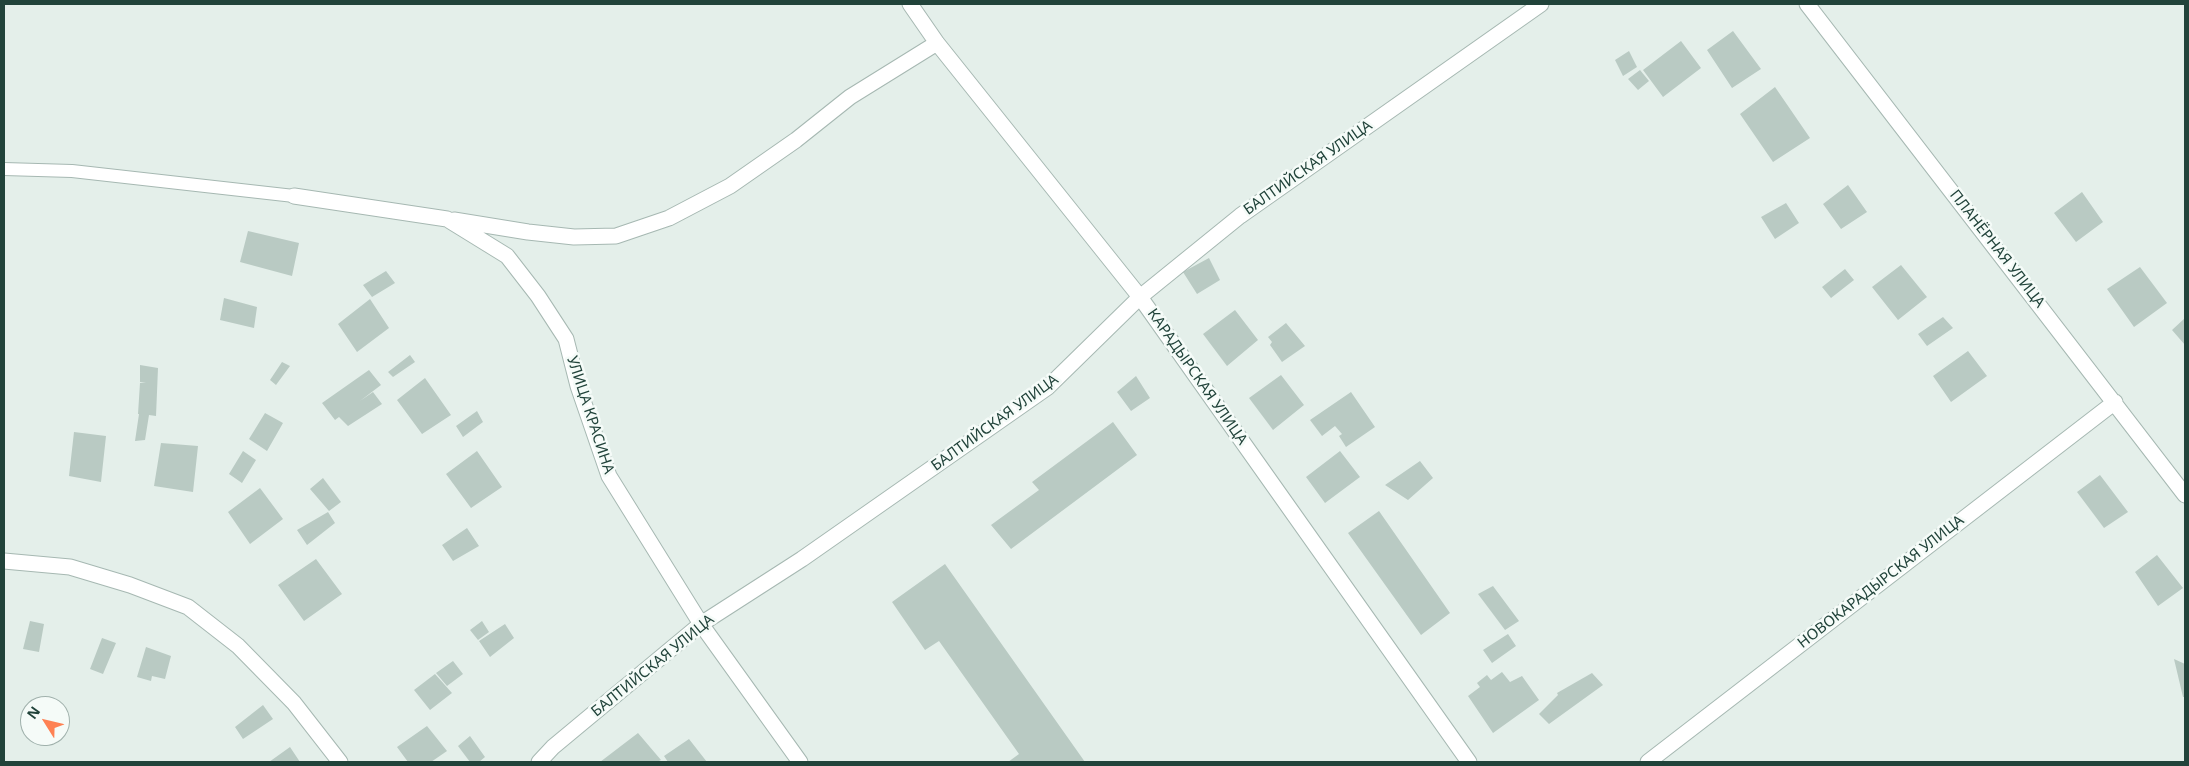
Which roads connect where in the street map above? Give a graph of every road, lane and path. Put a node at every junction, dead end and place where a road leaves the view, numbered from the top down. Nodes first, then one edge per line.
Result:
1 (910, 4) edge
2 (1541, 4) edge
3 (1807, 4) edge
4 (937, 43) junction
5 (4, 169) edge
6 (294, 196) joint
7 (447, 218) junction
8 (1140, 297) junction
9 (2115, 402) junction
10 (2185, 495) edge
11 (4, 562) edge
12 (701, 624) junction
13 (340, 762) edge
14 (539, 762) edge
15 (800, 762) edge
16 (1469, 762) edge
17 (1648, 762) edge

1 - 4 street, КАРАДЫРСКАЯ УЛИЦА
2 - 8 street, БАЛТИЙСКАЯ УЛИЦА
3 - 9 street, ПЛАНЁРНАЯ УЛИЦА
4 - 7 street
4 - 8 street, КАРАДЫРСКАЯ УЛИЦА
5 - 6 lane
6 - 7 street, УЛИЦА КРАСИНА
7 - 12 street, УЛИЦА КРАСИНА
8 - 12 street, БАЛТИЙСКАЯ УЛИЦА
8 - 16 street, КАРАДЫРСКАЯ УЛИЦА
9 - 10 street, ПЛАНЁРНАЯ УЛИЦА
9 - 17 street, НОВОКАРАДЫРСКАЯ УЛИЦА
11 - 13 street
12 - 14 street, БАЛТИЙСКАЯ УЛИЦА
12 - 15 street, УЛИЦА КРАСИНА

